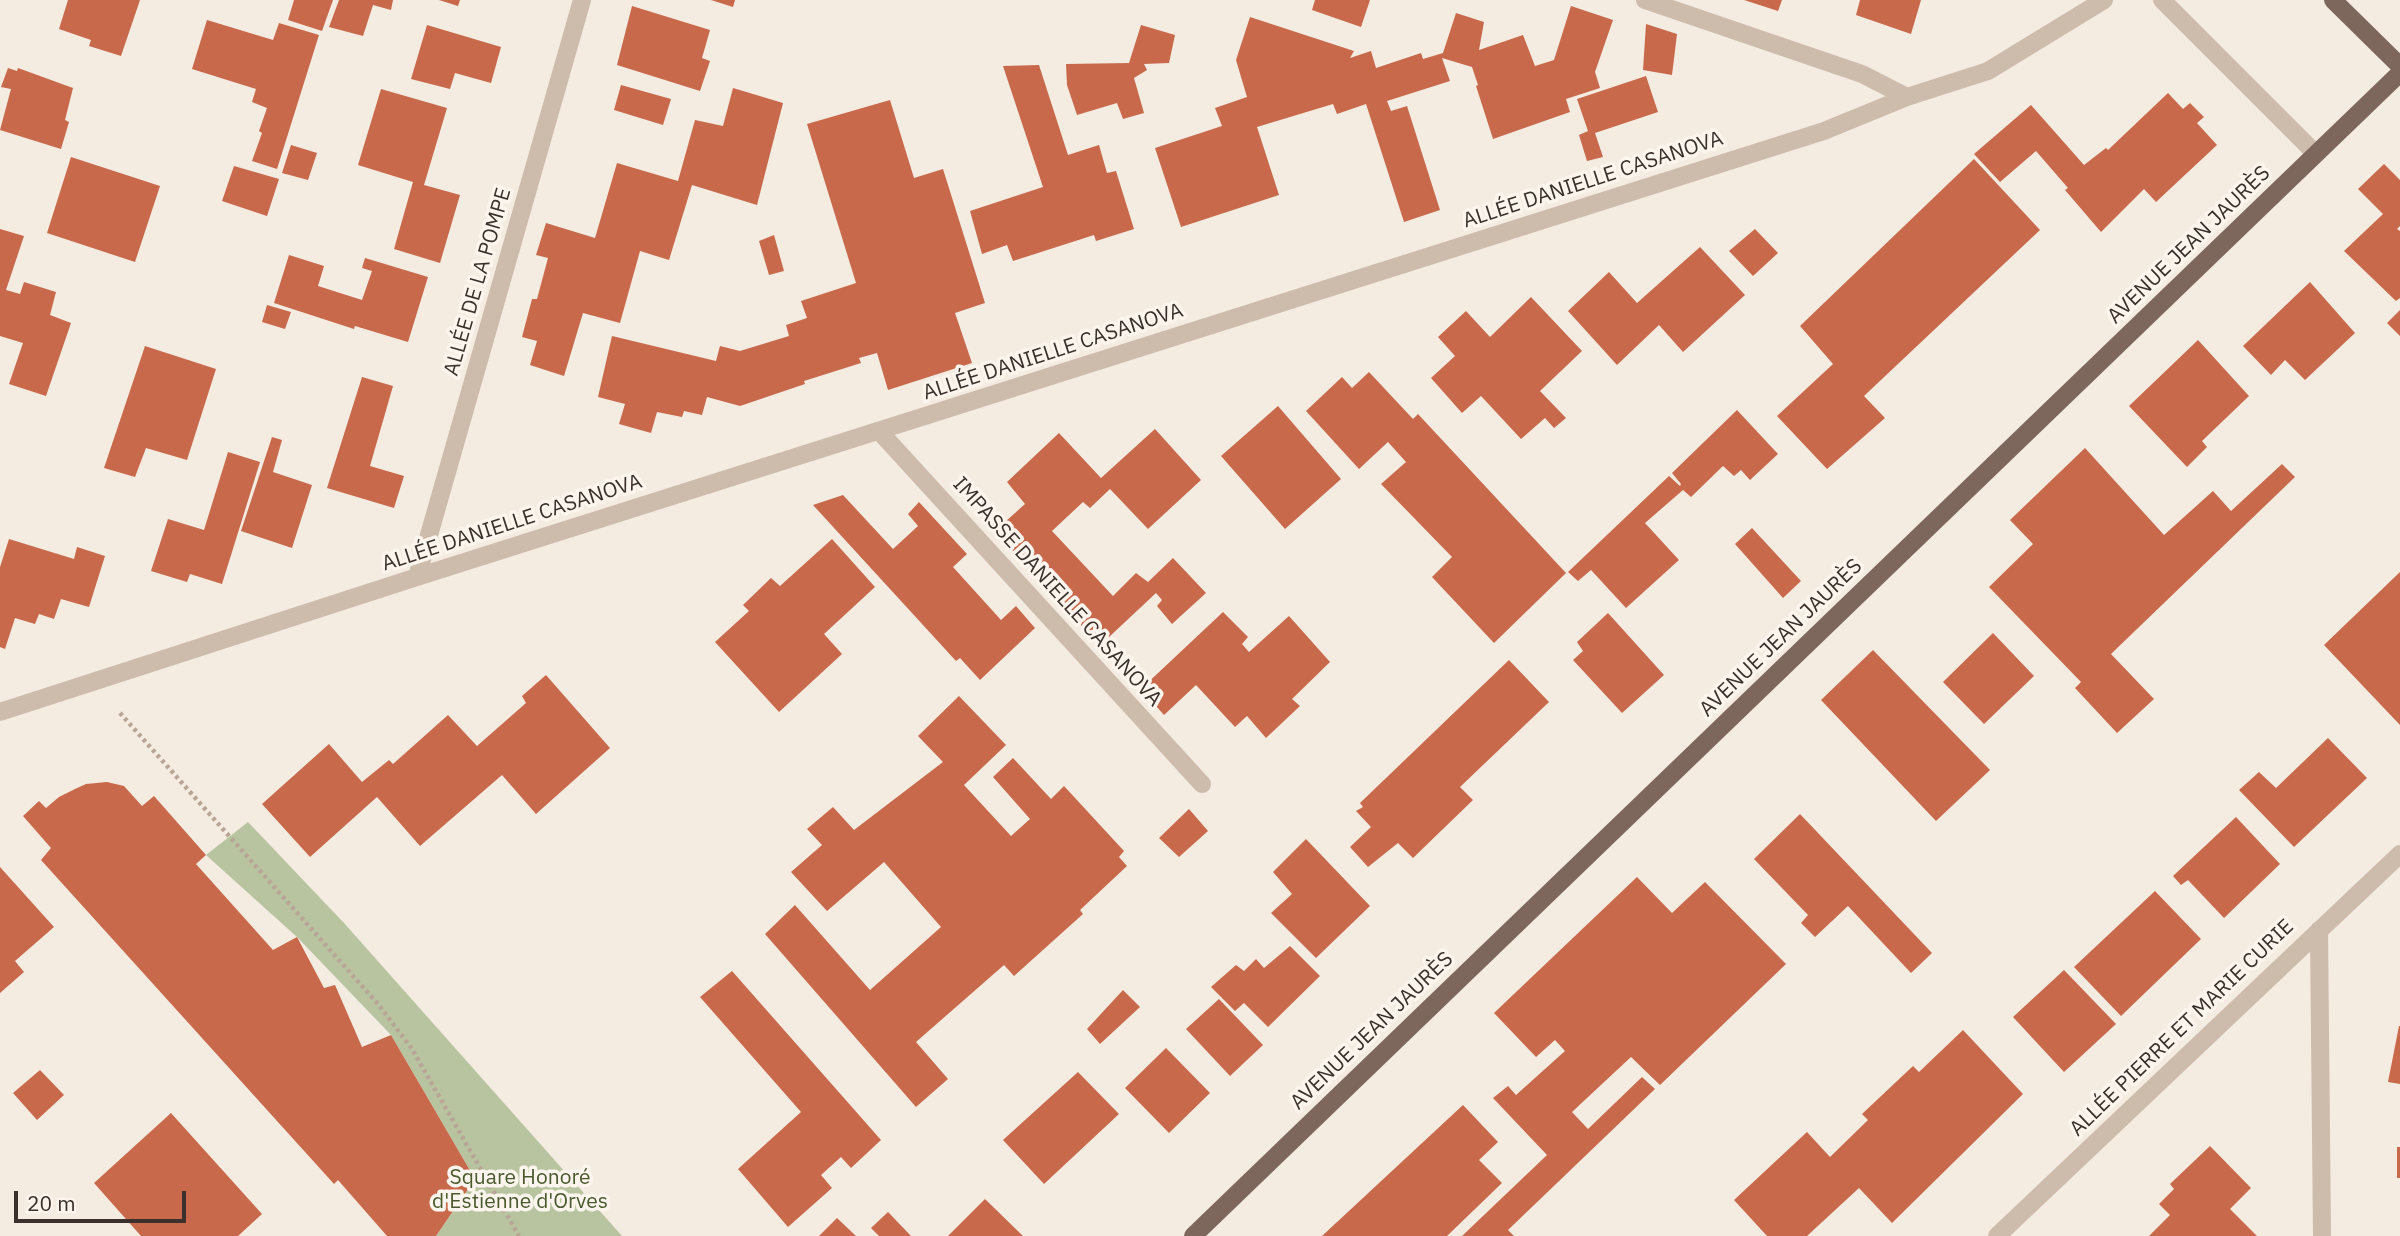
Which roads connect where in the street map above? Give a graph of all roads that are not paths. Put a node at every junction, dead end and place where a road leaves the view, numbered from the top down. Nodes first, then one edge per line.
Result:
1 (582, 0) edge
2 (1645, 0) edge
3 (2104, 0) edge
4 (2162, 0) edge
5 (2333, 0) edge
6 (2400, 66) edge
7 (2400, 73) edge
8 (1907, 97) junction
9 (2316, 154) junction
10 (879, 431) junction
11 (417, 577) junction
12 (0, 712) edge
13 (1202, 784) dead end
14 (2400, 854) edge
15 (2319, 930) junction
16 (1193, 1236) edge
17 (1997, 1236) edge
18 (2322, 1236) edge

1 - 11 street, ALLÉE DE LA POMPE
2 - 8 street
3 - 8 street, ALLÉE DANIELLE CASANOVA
4 - 9 street
5 - 6 main road
7 - 9 main road, AVENUE JEAN JAURÈS
8 - 10 street, ALLÉE DANIELLE CASANOVA
9 - 16 main road, AVENUE JEAN JAURÈS
10 - 11 street, ALLÉE DANIELLE CASANOVA
10 - 13 street, IMPASSE DANIELLE CASANOVA
11 - 12 street, ALLÉE DANIELLE CASANOVA
14 - 15 street, ALLÉE PIERRE ET MARIE CURIE
15 - 17 street, ALLÉE PIERRE ET MARIE CURIE
15 - 18 street

